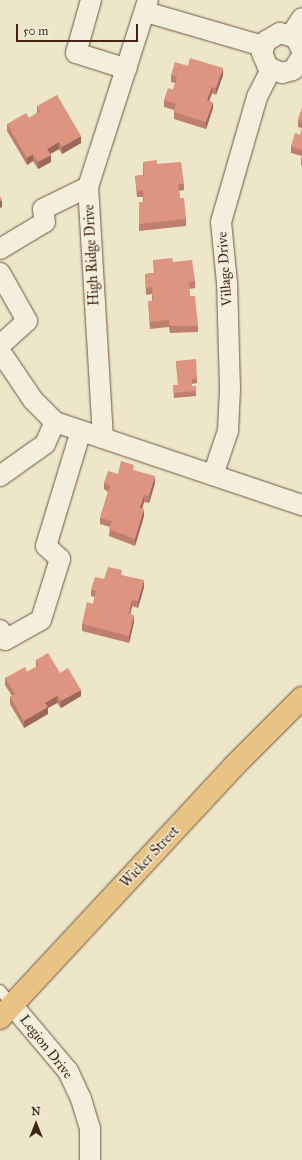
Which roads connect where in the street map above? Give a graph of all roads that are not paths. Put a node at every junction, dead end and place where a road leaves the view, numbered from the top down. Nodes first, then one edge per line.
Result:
1 (91, 0) edge
2 (147, 6) edge
3 (302, 18) edge
4 (297, 43) edge
5 (263, 46) junction
6 (302, 56) edge
7 (127, 68) junction
8 (270, 70) junction
9 (88, 187) junction
10 (0, 249) edge
11 (0, 273) edge
12 (0, 345) edge
13 (0, 351) edge
14 (55, 422) junction
15 (81, 431) junction
16 (103, 438) junction
17 (213, 475) junction
18 (0, 476) edge
19 (302, 505) edge
20 (0, 630) edge
21 (302, 698) edge
22 (4, 1005) edge
23 (90, 1160) edge

1 - 7 street
2 - 5 street
2 - 7 street
3 - 4 street
4 - 5 street
5 - 8 street
6 - 8 street
7 - 9 street
8 - 17 street, Village Drive
9 - 10 street, High Ridge Drive
9 - 16 street, High Ridge Drive
11 - 12 street
13 - 14 street
14 - 15 street
14 - 18 street
15 - 16 street
15 - 20 street
16 - 17 street
17 - 19 street
21 - 22 main road, Wicker Street
22 - 23 street, Legion Drive

